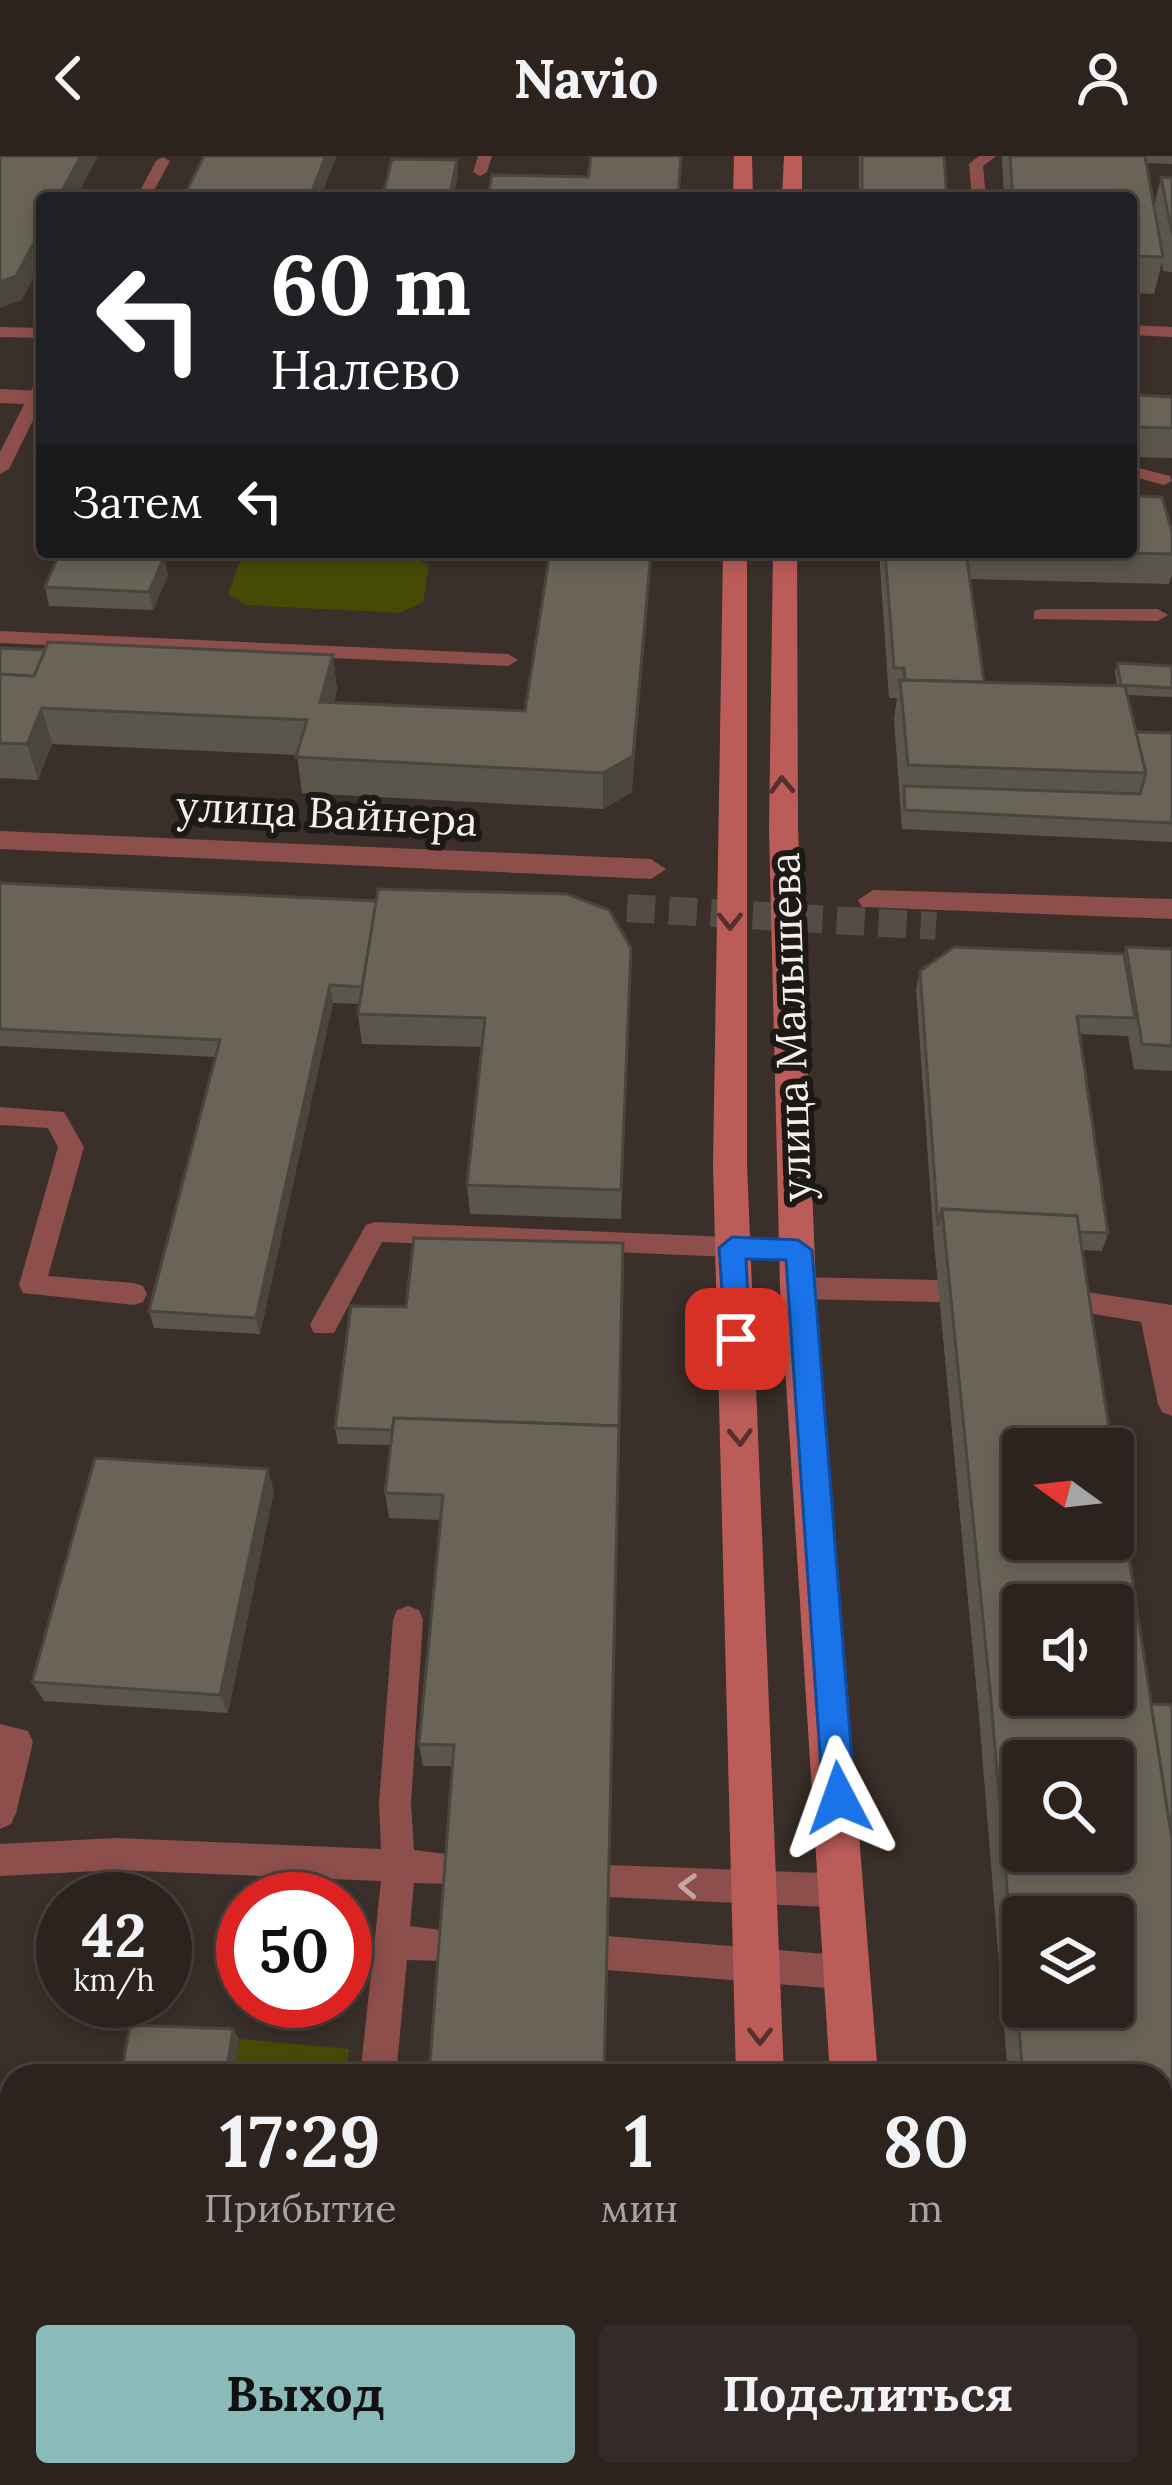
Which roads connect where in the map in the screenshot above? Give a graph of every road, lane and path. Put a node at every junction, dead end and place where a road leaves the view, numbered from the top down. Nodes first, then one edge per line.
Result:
1 (743, 156) edge
2 (793, 156) edge
3 (989, 156) edge
4 (163, 161) dead end
5 (146, 192) edge
6 (742, 192) edge
7 (792, 192) edge
8 (978, 192) edge
9 (1137, 330) edge
10 (0, 332) edge
11 (1172, 332) edge
12 (36, 333) edge
13 (36, 393) edge
14 (0, 396) edge
15 (36, 399) edge
16 (0, 470) edge
17 (1137, 473) edge
18 (1169, 485) edge
19 (735, 558) edge
20 (785, 558) edge
21 (1167, 614) edge
22 (1041, 615) dead end
23 (0, 637) edge
24 (508, 660) dead end
25 (0, 840) edge
26 (651, 869) dead end
27 (873, 900) dead end
28 (1172, 909) edge
29 (0, 1116) edge
30 (732, 1248) junction
31 (798, 1250) junction
32 (798, 1288) junction
33 (938, 1291) dead end
34 (134, 1294) dead end
35 (1073, 1301) edge
36 (1162, 1316) edge
37 (324, 1325) dead end
38 (1172, 1404) edge
39 (408, 1620) dead end
40 (0, 1739) edge
41 (0, 1813) edge
42 (0, 1860) edge
43 (450, 1868) edge
44 (399, 1869) junction
45 (608, 1881) edge
46 (760, 1889) junction
47 (847, 1891) junction
48 (391, 1942) junction
49 (444, 1944) edge
50 (607, 1954) edge
51 (760, 1967) junction
52 (851, 1973) junction
53 (379, 2064) edge
54 (760, 2064) edge
55 (854, 2064) edge

1 - 6 main road
2 - 7 main road
3 - 8 lane
4 - 5 lane
9 - 11 lane
10 - 12 lane
13 - 14 street
15 - 16 lane
17 - 18 lane
19 -> 30 main road, улица Малышева
31 -> 20 main road, улица Малышева
21 - 22 lane
23 - 24 lane
25 - 26 street, улица Вайнера
27 - 28 street
29 - 34 lane
30 - 31 lane
30 - 37 lane
30 -> 46 main road, улица Малышева
31 - 32 main road, улица Малышева
32 - 33 lane
32 - 47 main road, улица Малышева
35 - 36 lane
36 - 38 lane
39 - 44 lane
40 - 41 lane
42 - 44 lane
43 - 44 lane
44 - 48 lane
46 -> 45 lane
46 - 47 lane
46 - 51 main road, улица Малышева
47 - 52 main road, улица Малышева
48 - 49 lane
48 - 53 lane
50 - 51 lane
51 - 52 lane
51 -> 54 main road, улица Малышева
52 - 55 main road, улица Малышева

